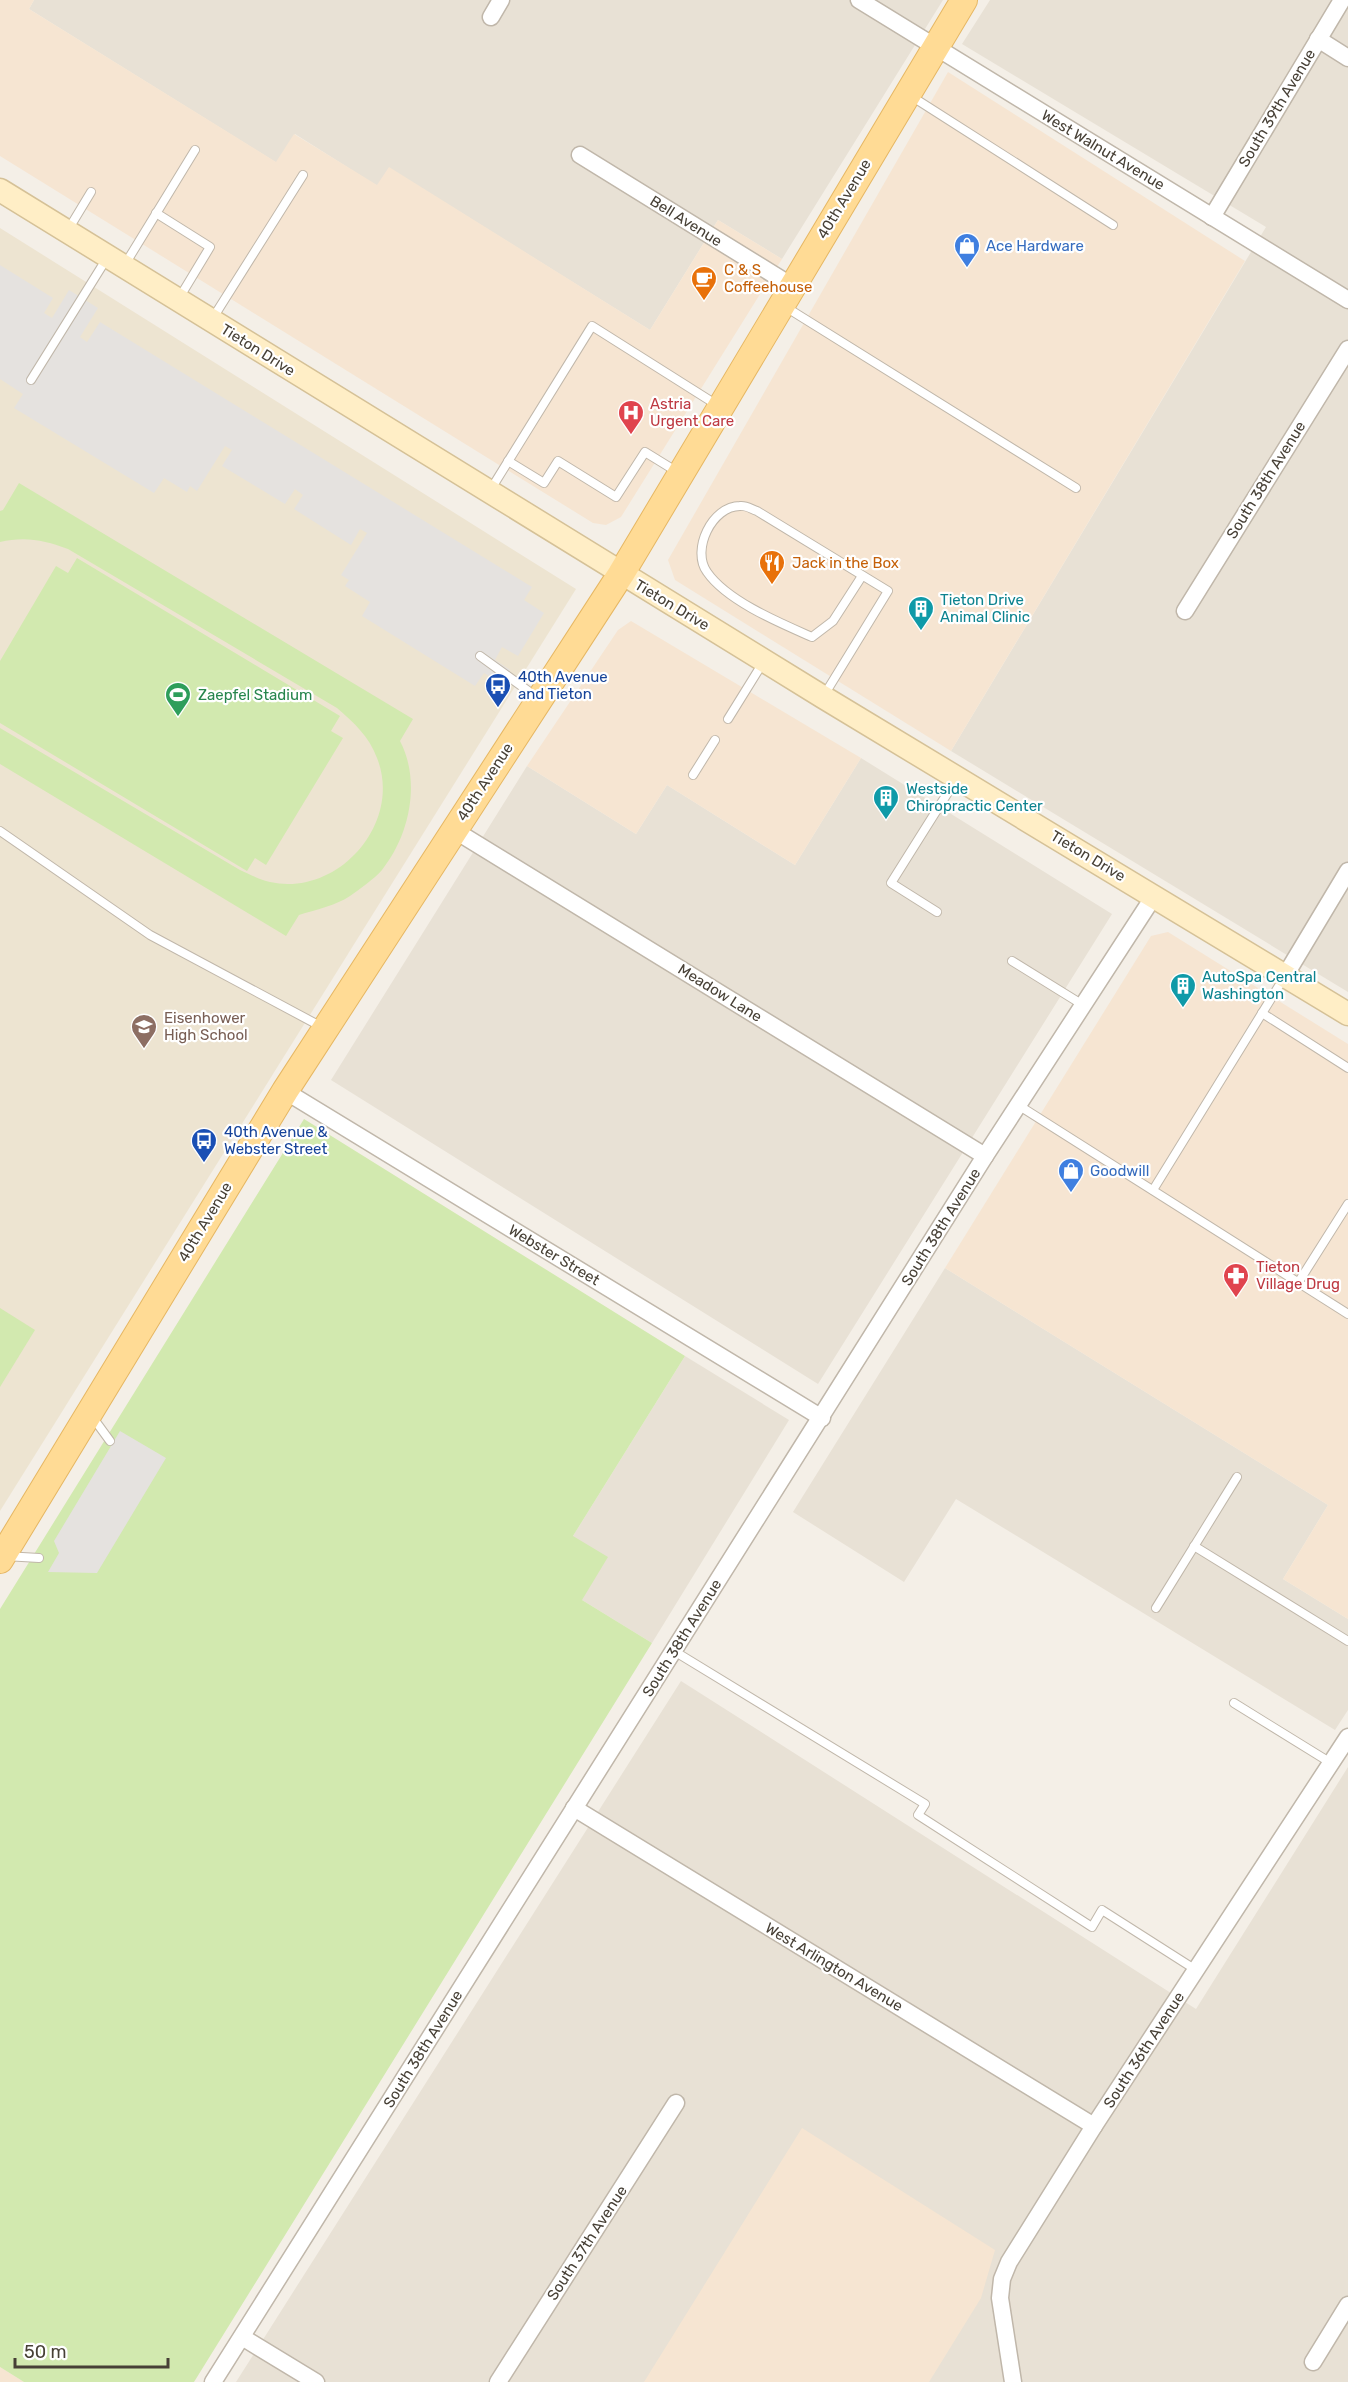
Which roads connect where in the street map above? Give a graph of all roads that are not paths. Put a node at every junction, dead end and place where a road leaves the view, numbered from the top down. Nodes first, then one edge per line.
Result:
1 (501, 0) edge
2 (859, 0) edge
3 (964, 0) edge
4 (1342, 0) edge
5 (491, 17) dead end
6 (1318, 39) junction
7 (935, 47) junction
8 (1348, 58) edge
9 (907, 94) junction
10 (195, 150) dead end
11 (580, 155) dead end
12 (303, 175) dead end
13 (0, 190) edge
14 (91, 192) dead end
15 (156, 213) junction
16 (1212, 217) junction
17 (1113, 225) dead end
18 (67, 231) junction
19 (116, 262) junction
20 (786, 295) junction
21 (178, 300) junction
22 (1348, 300) edge
23 (211, 321) junction
24 (1348, 349) edge
25 (30, 380) dead end
26 (720, 407) junction
27 (508, 461) junction
28 (681, 474) junction
29 (1076, 488) dead end
30 (489, 492) junction
31 (621, 574) junction
32 (862, 576) junction
33 (1185, 611) dead end
34 (480, 656) dead end
35 (764, 661) junction
36 (822, 697) junction
37 (539, 699) junction
38 (728, 719) dead end
39 (715, 740) dead end
40 (693, 776) dead end
41 (957, 778) junction
42 (454, 830) junction
43 (0, 831) edge
44 (1348, 871) edge
45 (1154, 896) junction
46 (937, 912) dead end
47 (1012, 961) dead end
48 (1285, 976) junction
49 (1083, 1005) junction
50 (1262, 1013) junction
51 (1348, 1014) edge
52 (326, 1029) junction
53 (1348, 1068) edge
54 (285, 1091) junction
55 (1018, 1105) junction
56 (985, 1156) junction
57 (1153, 1190) junction
58 (1348, 1204) edge
59 (1298, 1282) junction
60 (1348, 1314) edge
61 (89, 1413) junction
62 (822, 1418) junction
63 (110, 1441) dead end
64 (1237, 1477) dead end
65 (1194, 1546) junction
66 (1, 1558) edge
67 (39, 1558) dead end
68 (1156, 1608) dead end
69 (1348, 1641) edge
70 (674, 1651) junction
71 (1234, 1703) dead end
72 (1348, 1737) edge
73 (1331, 1763) junction
74 (574, 1808) junction
75 (1196, 1970) junction
76 (676, 2103) dead end
77 (1094, 2126) junction
78 (1348, 2306) edge
79 (242, 2337) junction
80 (1312, 2362) dead end
81 (213, 2382) edge
82 (316, 2382) edge
83 (498, 2382) edge
84 (1013, 2382) edge

1 - 5 street
2 - 7 street, West Walnut Avenue
3 - 7 main road, 40th Avenue
4 - 6 street, South 39th Avenue
6 - 8 street
6 - 16 street, South 39th Avenue
7 - 9 main road, 40th Avenue
7 - 16 street, West Walnut Avenue
9 - 17 lane
9 - 20 main road, 40th Avenue
10 - 15 lane
11 - 20 street, Bell Avenue
12 - 23 lane
13 - 18 main road, Tieton Drive
14 - 18 lane
15 - 19 lane
15 - 21 lane
16 - 22 street, West Walnut Avenue
18 - 19 main road, Tieton Drive
19 - 21 main road, Tieton Drive
19 - 25 lane
20 - 26 main road, 40th Avenue
20 - 29 lane
21 - 23 main road, Tieton Drive
23 - 30 main road, Tieton Drive
24 - 33 street, South 38th Avenue
26 - 27 lane
26 - 28 main road, 40th Avenue
27 - 28 lane
27 - 30 lane
28 - 31 main road, 40th Avenue
30 - 31 main road, Tieton Drive
31 - 35 main road, Tieton Drive
31 - 37 main road, 40th Avenue
32 - 32 lane
32 - 36 lane
34 - 37 lane
35 - 36 main road, Tieton Drive
35 - 38 lane
36 - 41 main road, Tieton Drive
37 - 42 main road, 40th Avenue
39 - 40 lane
41 - 45 main road, Tieton Drive
41 - 46 lane
42 - 52 main road, 40th Avenue
42 - 56 street, Meadow Lane
43 - 52 lane
44 - 48 street
45 - 48 main road, Tieton Drive
45 - 49 street, South 38th Avenue
47 - 49 lane
48 - 50 lane
48 - 51 main road, Tieton Drive
49 - 55 street, South 38th Avenue
50 - 53 lane
50 - 57 lane
52 - 54 main road, 40th Avenue
54 - 61 main road, 40th Avenue
54 - 62 street, Webster Street
55 - 56 street, South 38th Avenue
55 - 57 lane
56 - 62 street, South 38th Avenue
57 - 59 lane
58 - 59 lane
59 - 60 lane
61 - 63 lane
61 - 66 main road, 40th Avenue
62 - 70 street, South 38th Avenue
64 - 65 lane
65 - 68 lane
65 - 69 lane
66 - 67 lane
70 - 74 street, South 38th Avenue
70 - 75 lane
71 - 73 lane
72 - 73 street, South 36th Avenue
73 - 75 street, South 36th Avenue
74 - 77 street, West Arlington Avenue
74 - 79 street, South 38th Avenue
75 - 77 street, South 36th Avenue
76 - 83 street, South 37th Avenue
77 - 84 street, South 36th Avenue
78 - 80 street
79 - 81 street, South 38th Avenue
79 - 82 street

